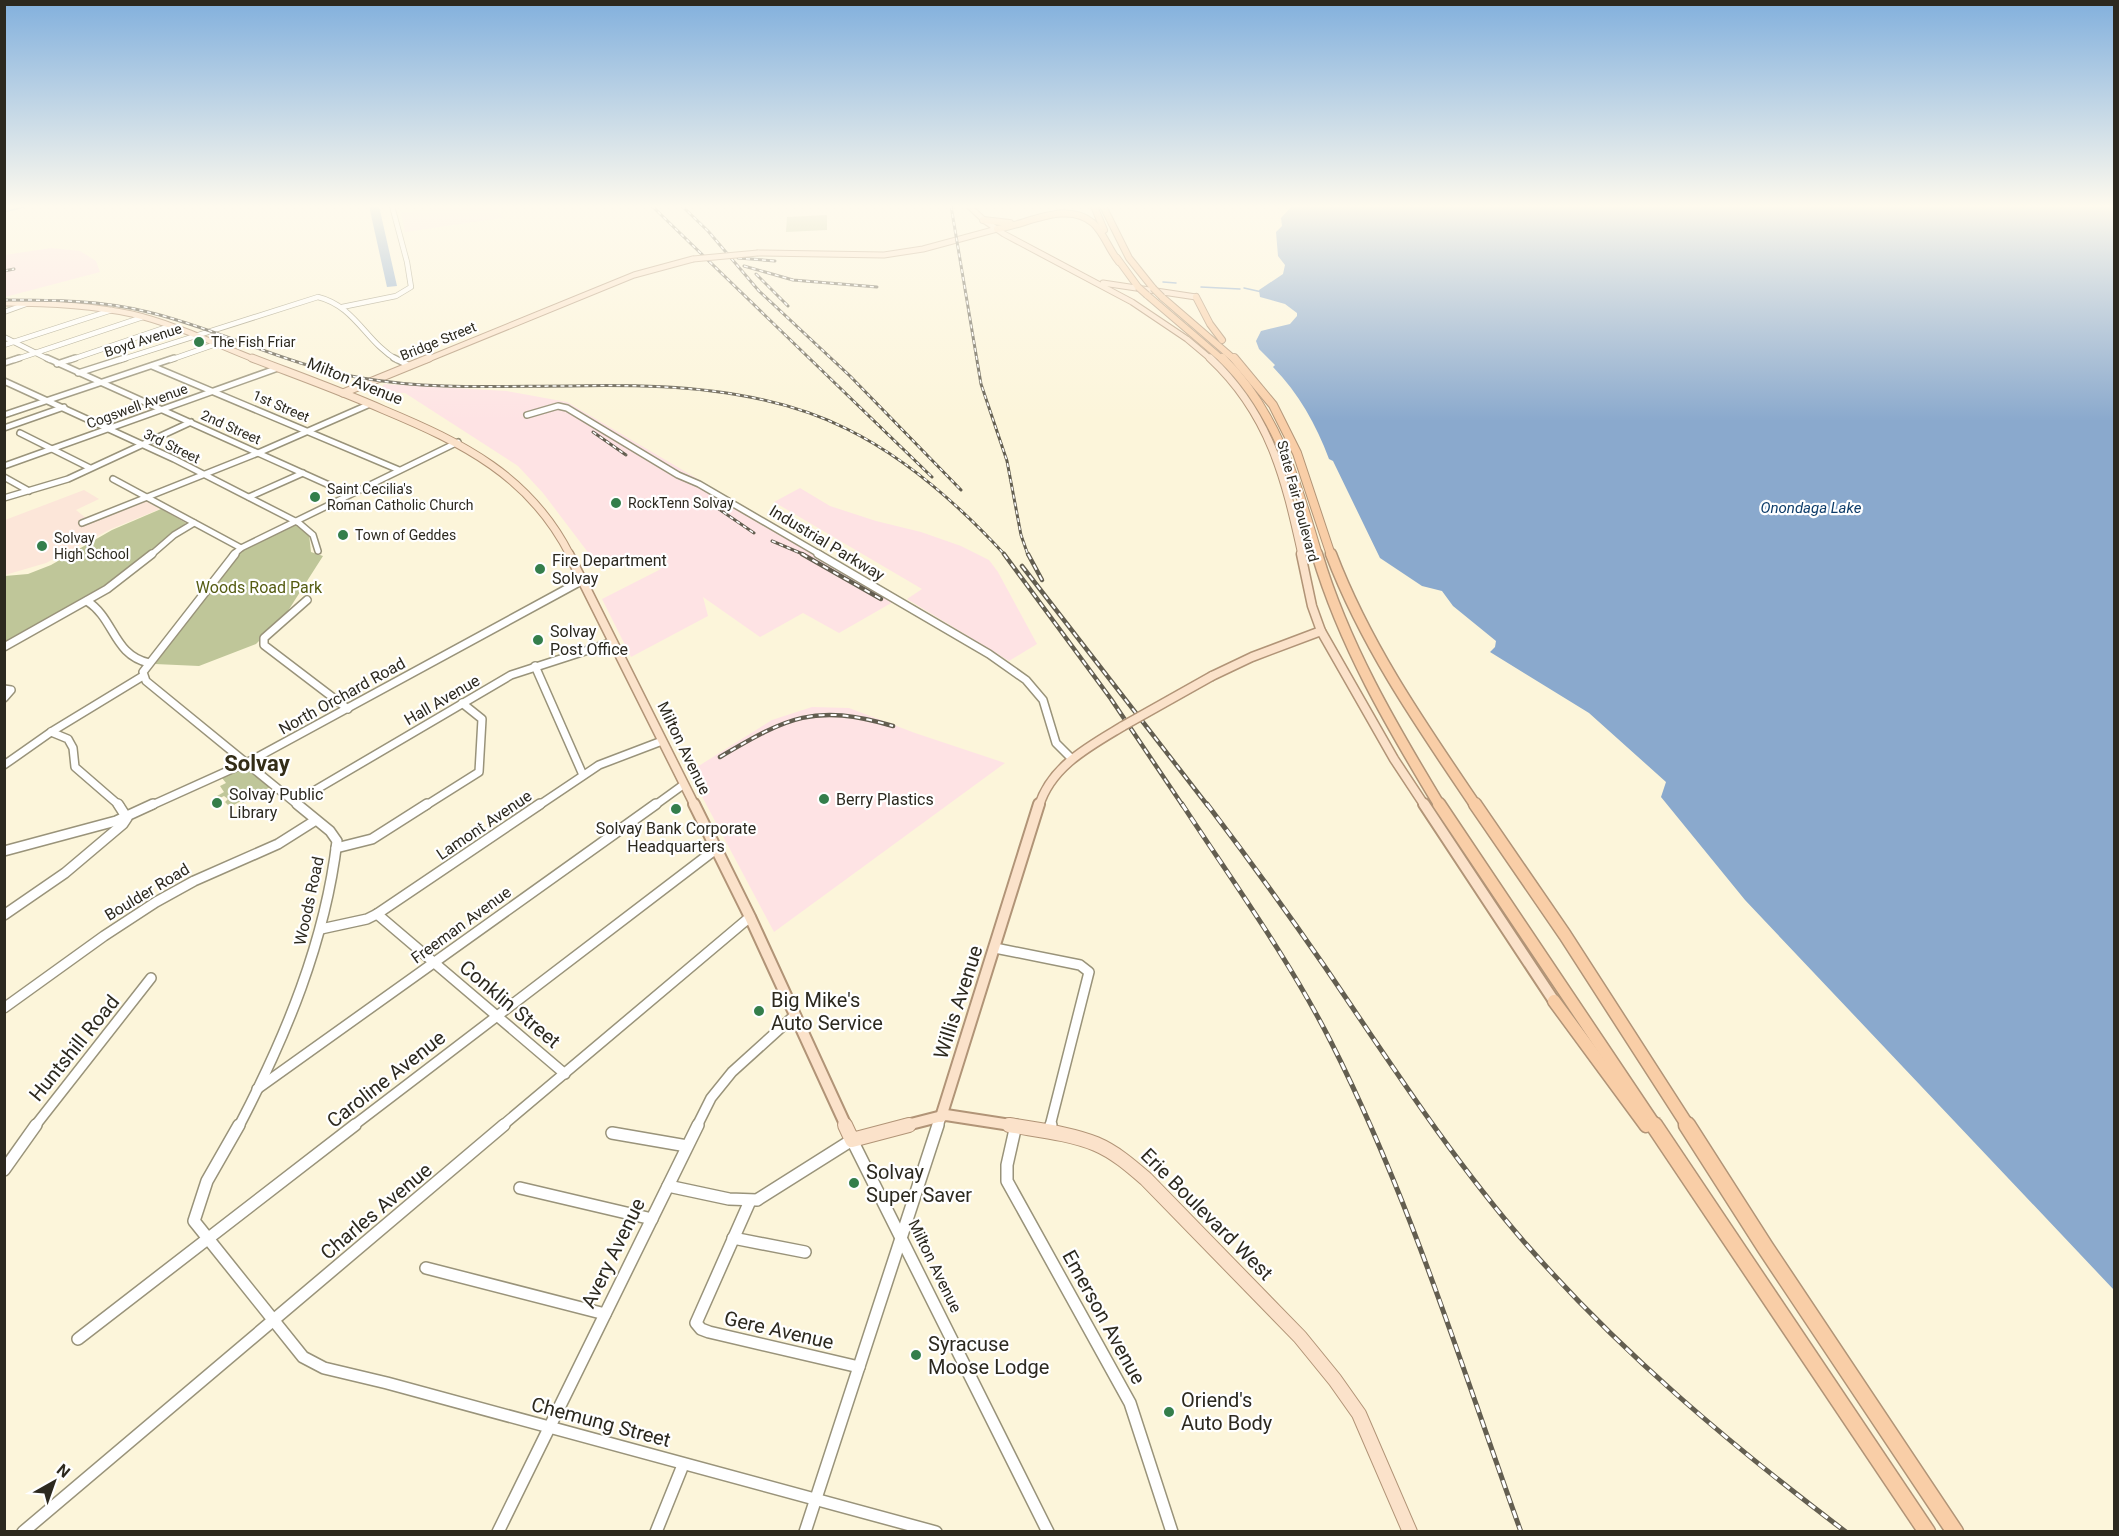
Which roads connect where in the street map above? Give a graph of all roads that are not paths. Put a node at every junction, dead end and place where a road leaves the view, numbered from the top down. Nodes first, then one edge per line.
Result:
1 (409, 278) edge
2 (627, 278) edge
3 (1084, 278) edge
4 (1086, 278) edge
5 (1129, 278) edge
6 (1141, 278) edge
7 (1135, 288) junction
8 (1150, 291) junction
9 (1110, 292) junction
10 (1196, 297) joint
11 (4, 303) edge
12 (29, 303) junction
13 (342, 307) junction
14 (112, 310) junction
15 (4, 312) edge
16 (143, 317) junction
17 (170, 326) junction
18 (194, 336) junction
19 (4, 338) edge
20 (14, 342) junction
21 (216, 344) junction
22 (4, 345) edge
23 (35, 353) junction
24 (1238, 362) junction
25 (4, 363) edge
26 (57, 364) junction
27 (152, 366) junction
28 (410, 366) junction
29 (278, 368) junction
30 (78, 374) junction
31 (4, 381) edge
32 (101, 383) junction
33 (214, 391) junction
34 (343, 393) junction
35 (48, 400) junction
36 (370, 404) junction
37 (64, 407) junction
38 (162, 410) junction
39 (4, 415) edge
40 (527, 415) dead end
41 (191, 422) junction
42 (4, 428) edge
43 (109, 429) junction
44 (309, 431) junction
45 (20, 433) dead end
46 (458, 442) junction
47 (141, 444) junction
48 (52, 449) junction
49 (258, 453) junction
50 (4, 466) edge
51 (90, 468) junction
52 (399, 470) junction
53 (303, 473) junction
54 (204, 474) junction
55 (4, 477) edge
56 (113, 479) dead end
57 (29, 490) junction
58 (349, 494) junction
59 (146, 497) junction
60 (249, 497) junction
61 (4, 498) edge
62 (295, 521) junction
63 (82, 523) dead end
64 (194, 523) junction
65 (241, 548) junction
66 (318, 551) dead end
67 (583, 580) junction
68 (307, 600) dead end
69 (87, 601) junction
70 (1321, 631) junction
71 (613, 642) junction
72 (4, 646) edge
73 (149, 663) junction
74 (535, 666) junction
75 (143, 676) junction
76 (4, 689) edge
77 (4, 698) edge
78 (462, 703) junction
79 (348, 709) junction
80 (51, 732) junction
81 (662, 741) junction
82 (1071, 758) junction
83 (246, 762) junction
84 (4, 765) edge
85 (583, 775) junction
86 (683, 785) junction
87 (295, 802) junction
88 (127, 816) junction
89 (316, 820) junction
90 (336, 848) junction
91 (716, 849) junction
92 (4, 851) edge
93 (377, 914) junction
94 (4, 915) edge
95 (750, 917) junction
96 (321, 929) junction
97 (996, 948) junction
98 (434, 963) junction
99 (151, 978) dead end
100 (1554, 1001) joint
101 (4, 1008) edge
102 (795, 1015) junction
103 (497, 1016) junction
104 (565, 1074) junction
105 (256, 1090) junction
106 (941, 1117) junction
107 (1016, 1125) junction
108 (1050, 1132) junction
109 (612, 1133) dead end
110 (852, 1140) junction
111 (687, 1146) junction
112 (4, 1170) edge
113 (1688, 1177) junction
114 (668, 1186) junction
115 (520, 1188) dead end
116 (750, 1201) junction
117 (652, 1219) junction
118 (902, 1236) junction
119 (733, 1239) junction
120 (207, 1240) junction
121 (805, 1252) dead end
122 (426, 1268) dead end
123 (605, 1314) junction
124 (274, 1320) junction
125 (78, 1339) dead end
126 (859, 1367) junction
127 (549, 1428) junction
128 (684, 1465) junction
129 (815, 1499) junction
130 (1927, 1531) edge
131 (23, 1532) edge
132 (498, 1532) edge
133 (656, 1532) edge
134 (805, 1532) edge
135 (936, 1532) edge
136 (1048, 1532) edge
137 (1172, 1532) edge
138 (1410, 1532) edge
139 (1954, 1532) edge

1 - 13 street
2 - 28 main road, Bridge Street, bridge
3 - 9 main road, State Fair Boulevard
4 - 7 main road
5 - 7 highway
6 - 8 highway
7 - 8 highway, bridge
7 - 9 main road
7 - 10 main road
8 - 24 highway, bridge
8 - 113 highway
9 - 70 main road, State Fair Boulevard
10 - 24 highway
11 - 12 main road, Milton Avenue
12 - 14 main road, Milton Avenue
12 - 15 street
13 - 18 street, Boyd Avenue
13 - 28 street
14 - 16 main road, Milton Avenue
14 - 20 street
16 - 17 main road, Milton Avenue
16 - 23 street
17 - 18 main road, Milton Avenue
17 - 26 street
18 - 21 main road, Milton Avenue
18 - 30 street, Boyd Avenue
19 - 20 street, 2nd Street
20 - 22 street
20 - 23 street, 2nd Street
21 - 27 street
21 - 29 main road, Milton Avenue
23 - 25 street
23 - 26 street, 2nd Street
24 - 139 highway
26 - 30 street, 2nd Street
27 - 32 street
27 - 33 street, 1st Street
28 - 34 main road, Bridge Street
29 - 33 street, Cogswell Avenue
29 - 34 main road, Milton Avenue
30 - 32 street, 2nd Street
31 - 35 street, 3rd Street
32 - 35 street
32 - 38 street, 2nd Street
33 - 38 street, Cogswell Avenue
33 - 44 street, 1st Street
34 - 36 main road, Milton Avenue
35 - 37 street, 3rd Street
35 - 39 street
36 - 44 street
36 - 46 main road, Milton Avenue
37 - 42 street
37 - 43 street, 3rd Street
38 - 41 street, 2nd Street
38 - 43 street, Cogswell Avenue
40 - 82 street, Industrial Parkway
41 - 47 street
41 - 49 street, 2nd Street
43 - 47 street, 3rd Street
43 - 48 street, Cogswell Avenue
44 - 49 street
44 - 52 street, 1st Street
45 - 48 street
46 - 52 street
46 - 67 main road, Milton Avenue
47 - 51 street
47 - 54 street, 3rd Street
48 - 50 street, Cogswell Avenue
48 - 51 street
49 - 53 street, 2nd Street
49 - 54 street
51 - 57 street
52 - 58 street
53 - 58 street, 2nd Street
53 - 60 street
54 - 59 street
54 - 60 street, 3rd Street
55 - 57 street
56 - 59 street
57 - 61 street
58 - 62 street
59 - 63 street
59 - 64 street
60 - 62 street, 3rd Street
62 - 65 street
62 - 66 street, 3rd Street
64 - 65 street
64 - 69 street
65 - 73 street
67 - 71 main road, Milton Avenue
67 - 79 street, North Orchard Road
68 - 79 street
69 - 72 street
69 - 73 street
70 - 82 main road, Willis Avenue, bridge
70 - 100 main road, State Fair Boulevard
71 - 74 street, Hall Avenue
71 - 81 main road, Milton Avenue
73 - 75 street
74 - 78 street, Hall Avenue
74 - 85 street
75 - 80 street
75 - 83 street, Woods Road
76 - 77 street
78 - 87 street, Hall Avenue
78 - 90 street
79 - 83 street, North Orchard Road
80 - 84 street
80 - 88 street
81 - 85 street, Lamont Avenue
81 - 86 main road, Milton Avenue
82 - 97 main road, Willis Avenue
83 - 87 street, Woods Road
83 - 88 street, North Orchard Road
85 - 93 street, Lamont Avenue
86 - 91 main road, Milton Avenue
86 - 98 street, Freeman Avenue
87 - 89 street, Woods Road
88 - 92 street, North Orchard Road
88 - 94 street
89 - 90 street, Woods Road
89 - 101 street, Boulder Road
90 - 96 street, Woods Road
91 - 95 main road, Milton Avenue
91 - 103 street, Caroline Avenue
93 - 96 street, Lamont Avenue
93 - 98 street, Conklin Street
95 - 102 main road, Milton Avenue
95 - 104 street, Charles Avenue
96 - 105 street, Woods Road
97 - 106 main road, Willis Avenue
97 - 108 street
98 - 103 street, Conklin Street
98 - 105 street, Freeman Avenue
99 - 112 street, Huntshill Road
100 - 113 highway
102 - 110 main road, Milton Avenue
102 - 111 street, Avery Avenue
103 - 104 street, Conklin Street
103 - 120 street, Caroline Avenue
104 - 124 street, Charles Avenue
105 - 120 street, Woods Road
106 - 107 main road, Erie Boulevard West
106 - 110 main road, Erie Boulevard West
106 - 118 street, Willis Avenue
107 - 108 main road, Erie Boulevard West
107 - 137 street, Emerson Avenue
108 - 138 main road, Erie Boulevard West
109 - 111 street
110 - 116 street
110 - 118 street, Milton Avenue
111 - 114 street, Avery Avenue
113 - 130 highway
114 - 116 street
114 - 117 street, Avery Avenue
115 - 117 street
116 - 119 street, Gere Avenue
117 - 123 street, Avery Avenue
118 - 126 street, Willis Avenue
118 - 136 street, Milton Avenue
119 - 121 street
119 - 126 street, Gere Avenue
120 - 124 street, Woods Road
120 - 125 street, Caroline Avenue
122 - 123 street
123 - 127 street, Avery Avenue
124 - 127 street, Chemung Street
124 - 131 street, Charles Avenue
126 - 129 street, Willis Avenue
127 - 128 street, Chemung Street
127 - 132 street, Avery Avenue
128 - 129 street, Chemung Street
128 - 133 street
129 - 134 street, Willis Avenue
129 - 135 street, Chemung Street

